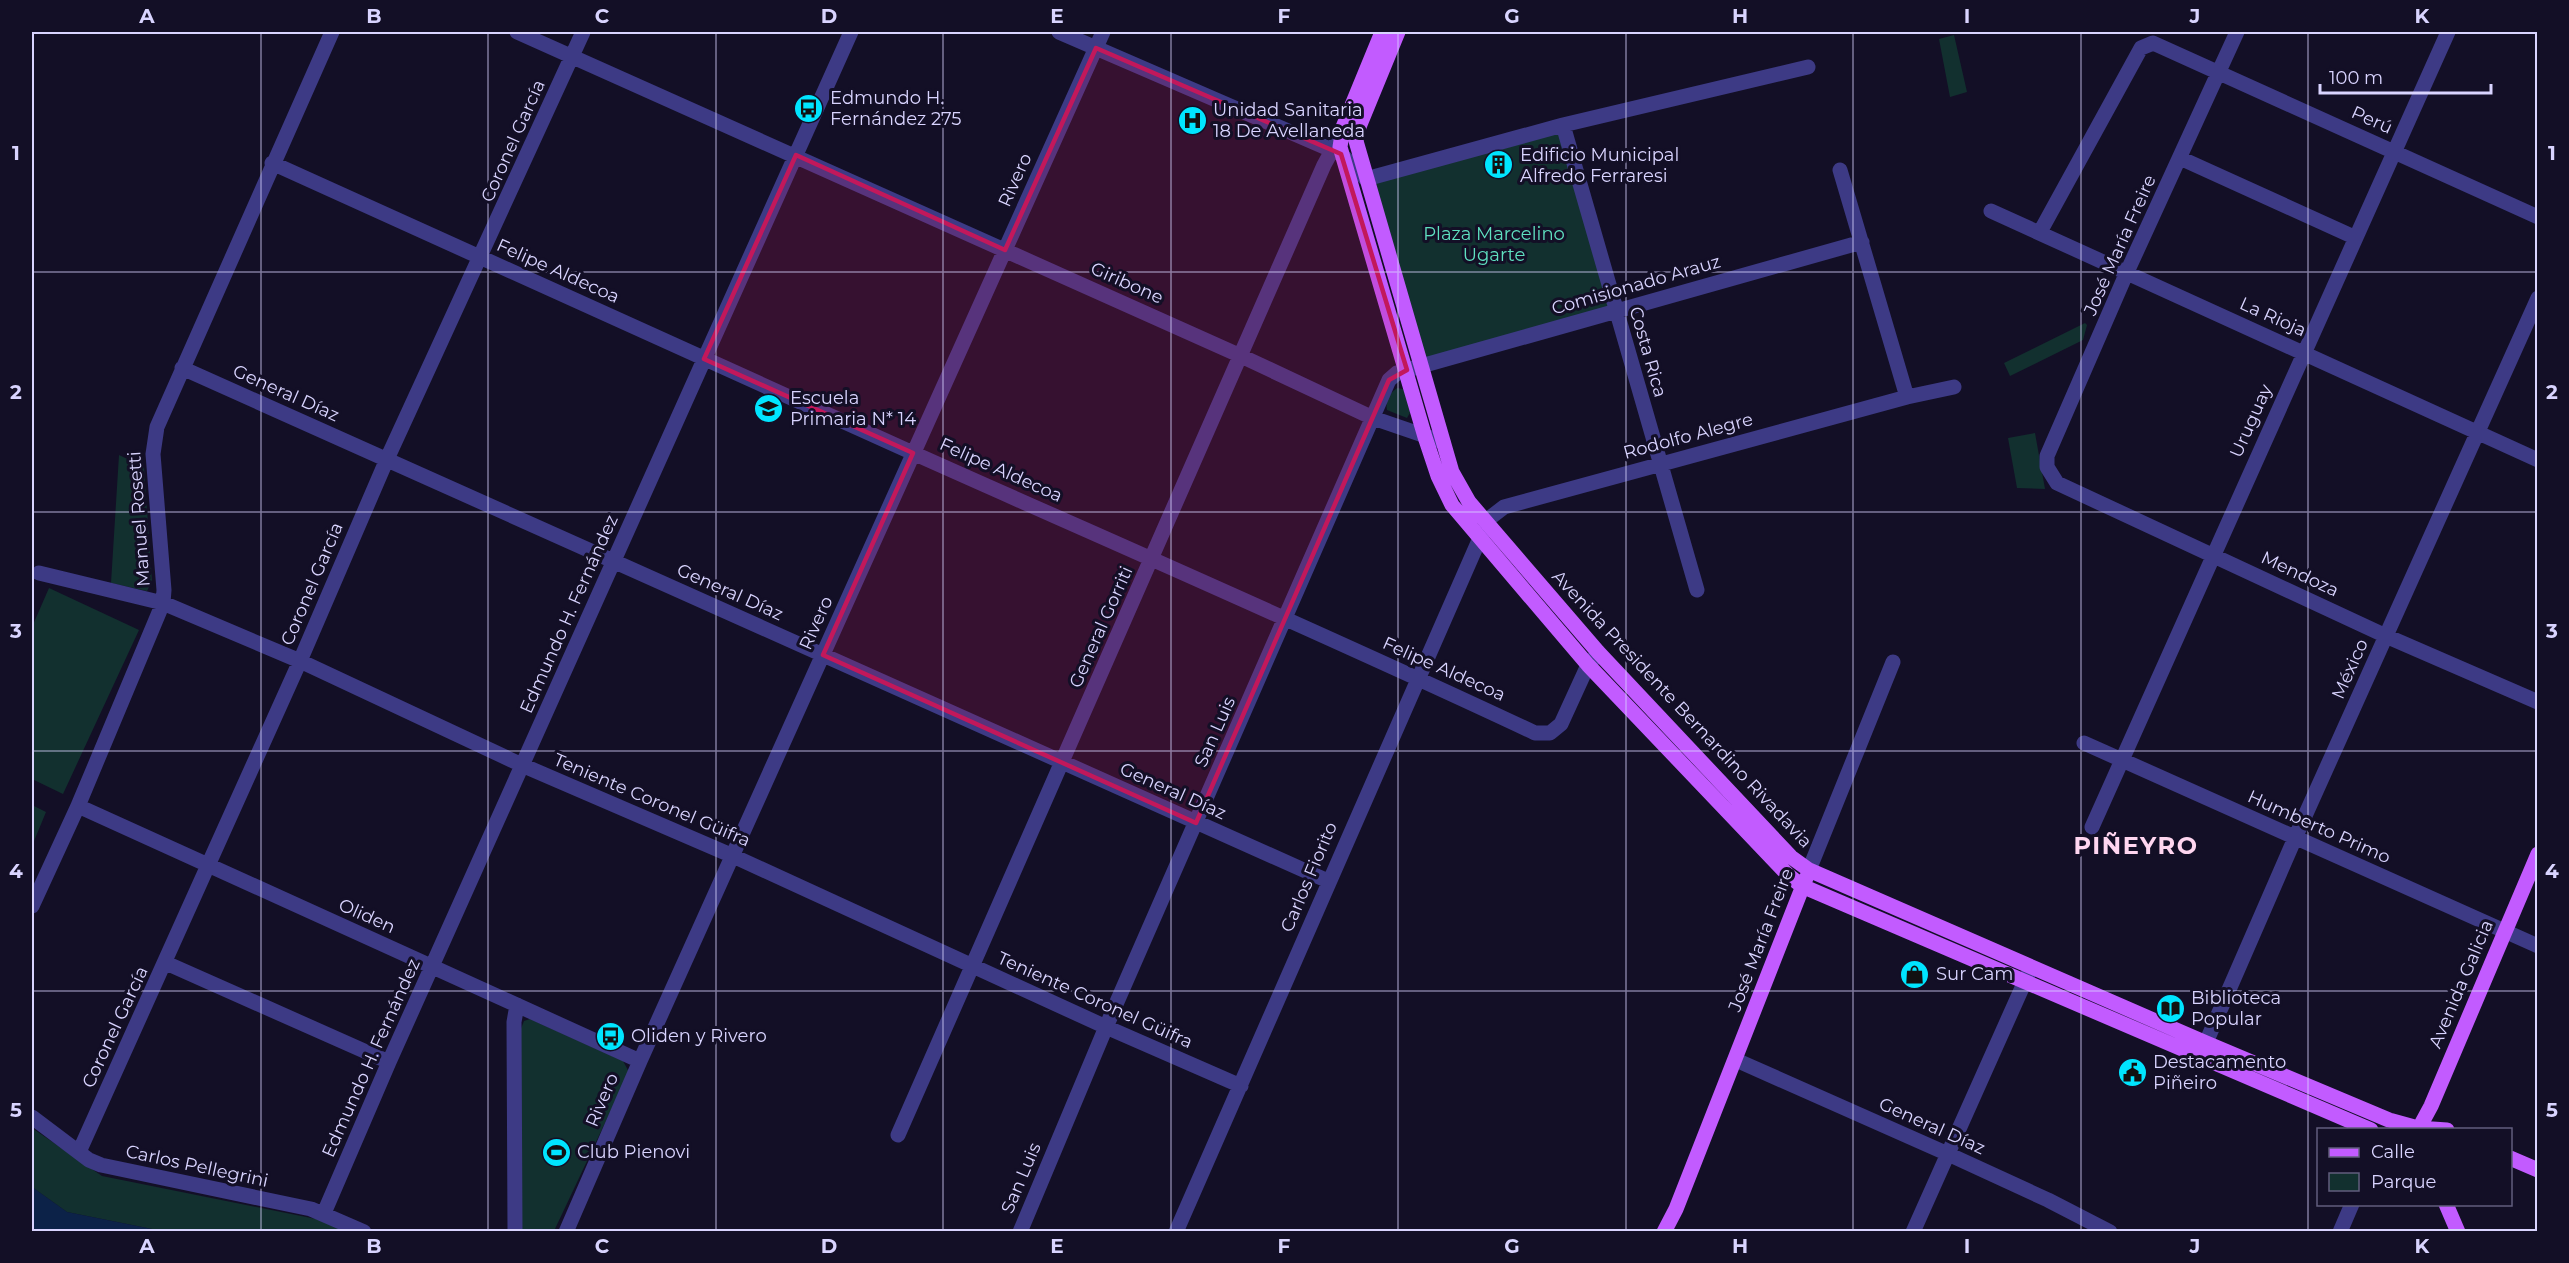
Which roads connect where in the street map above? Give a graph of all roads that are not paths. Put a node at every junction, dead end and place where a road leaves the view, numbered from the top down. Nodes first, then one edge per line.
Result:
1 (332, 32) edge
2 (517, 32) edge
3 (584, 32) edge
4 (851, 32) edge
5 (1059, 32) edge
6 (1103, 32) edge
7 (1382, 32) edge
8 (1398, 32) edge
9 (2238, 32) edge
10 (2448, 32) edge
11 (1096, 48) junction
12 (572, 57) junction
13 (1808, 67) dead end
14 (2219, 73) junction
15 (1563, 125) junction
16 (2394, 150) junction
17 (1336, 152) junction
18 (796, 155) junction
19 (2180, 158) junction
20 (272, 163) junction
21 (1840, 170) dead end
22 (1366, 179) junction
23 (1991, 211) dead end
24 (2538, 217) edge
25 (2040, 232) junction
26 (2354, 237) junction
27 (1862, 242) junction
28 (1005, 250) junction
29 (481, 258) junction
30 (2127, 272) junction
31 (2538, 298) edge
32 (1616, 310) junction
33 (2303, 352) junction
34 (1241, 356) junction
35 (704, 359) junction
36 (182, 368) junction
37 (1414, 368) junction
38 (1954, 387) dead end
39 (1907, 397) junction
40 (1373, 418) junction
41 (2478, 432) junction
42 (1425, 437) junction
43 (1443, 442) junction
44 (913, 453) junction
45 (387, 459) junction
46 (2538, 460) edge
47 (1660, 464) junction
48 (2051, 475) joint
49 (1487, 524) junction
50 (1480, 538) junction
51 (2212, 555) junction
52 (1153, 558) junction
53 (614, 561) junction
54 (39, 573) dead end
55 (1697, 590) dead end
56 (163, 603) junction
57 (1285, 620) junction
58 (2386, 636) junction
59 (1598, 652) junction
60 (823, 655) junction
61 (300, 662) junction
62 (1893, 662) dead end
63 (1588, 665) junction
64 (1419, 678) junction
65 (2538, 702) edge
66 (2084, 743) dead end
67 (2124, 759) junction
68 (1063, 762) junction
69 (522, 765) junction
70 (78, 806) junction
71 (1196, 823) junction
72 (2092, 827) dead end
73 (2295, 838) junction
74 (2538, 854) edge
75 (733, 856) junction
76 (209, 866) junction
77 (1809, 870) junction
78 (1328, 881) junction
79 (1802, 886) junction
80 (32, 906) edge
81 (2505, 931) junction
82 (2538, 946) edge
83 (166, 963) junction
84 (971, 965) junction
85 (432, 966) junction
86 (2031, 968) junction
87 (2025, 982) junction
88 (517, 1005) junction
89 (1106, 1027) junction
90 (2203, 1050) junction
91 (1736, 1060) junction
92 (640, 1061) junction
93 (389, 1062) junction
94 (1241, 1086) junction
95 (32, 1117) edge
96 (2368, 1128) edge
97 (2413, 1128) edge
98 (2417, 1128) edge
99 (898, 1135) dead end
100 (79, 1152) junction
101 (1947, 1154) junction
102 (2512, 1158) edge
103 (2538, 1170) edge
104 (2351, 1206) edge
105 (2447, 1206) edge
106 (324, 1213) junction
107 (364, 1232) edge
108 (515, 1232) edge
109 (566, 1232) edge
110 (1020, 1232) edge
111 (1176, 1232) edge
112 (1664, 1232) edge
113 (1913, 1232) edge
114 (2110, 1232) edge
115 (2340, 1232) edge
116 (2458, 1232) edge

1 - 20 street, Manuel Rosetti
2 - 12 street, Giribone
3 - 12 street, Coronel García
4 - 18 street, Edmundo H. Fernández
5 - 11 street
6 - 11 street, Rivero
7 - 17 main road, Avenida Presidente Bernardino Rivadavia
8 - 22 main road, Avenida Presidente Bernardino Rivadavia
9 - 14 street, José María Freire
10 - 16 street, Uruguay
11 - 17 street
11 - 28 street, Rivero
12 - 18 street, Giribone
12 - 29 street, Coronel García
13 - 15 street
14 - 16 street, Perú
14 - 19 street, José María Freire
14 - 25 street, Perú
15 - 22 street
15 - 32 street, Costa Rica
16 - 24 street, Perú
16 - 26 street, Uruguay
17 - 22 street
17 - 34 street, General Gorriti
17 - 37 main road, Avenida Presidente Bernardino Rivadavia
18 - 28 street, Giribone
18 - 35 street, Edmundo H. Fernández
19 - 26 street
19 - 30 street, José María Freire
20 - 29 street, Felipe Aldecoa
20 - 36 street, Manuel Rosetti
21 - 27 street
22 - 37 main road, Avenida Presidente Bernardino Rivadavia
23 - 25 street, La Rioja
25 - 30 street, La Rioja
26 - 33 street, Uruguay
27 - 32 street, Comisionado Arauz
27 - 39 street
28 - 34 street, Giribone
28 - 44 street, Rivero
29 - 35 street, Felipe Aldecoa
29 - 45 street, Coronel García
30 - 33 street, La Rioja
30 - 48 street, José María Freire
31 - 41 street, México
32 - 37 street, Comisionado Arauz
32 - 47 street, Costa Rica
33 - 41 street, La Rioja
33 - 51 street, Uruguay
34 - 40 street, Giribone
34 - 52 street, General Gorriti
35 - 44 street, Felipe Aldecoa
35 - 53 street, Edmundo H. Fernández
36 - 45 street, General Díaz
36 - 56 street, Manuel Rosetti
37 - 40 street, San Luis
37 - 42 main road, Avenida Presidente Bernardino Rivadavia
37 - 43 main road, Avenida Presidente Bernardino Rivadavia
38 - 39 street, Rodolfo Alegre
39 - 47 street, Rodolfo Alegre
40 - 42 street, Giribone
40 - 57 street, San Luis
41 - 46 street, La Rioja
41 - 58 street, México
42 - 43 street, Giribone
42 - 50 main road, Avenida Presidente Bernardino Rivadavia
43 - 49 main road, Avenida Presidente Bernardino Rivadavia
44 - 52 street, Felipe Aldecoa
44 - 60 street, Rivero
45 - 53 street, General Díaz
45 - 61 street, Coronel García
47 - 49 street, Rodolfo Alegre
47 - 55 street, Costa Rica
48 - 51 street, Mendoza
49 - 50 street, Carlos Fiorito
49 - 59 main road, Avenida Presidente Bernardino Rivadavia
50 - 63 main road, Avenida Presidente Bernardino Rivadavia
50 - 64 street, Carlos Fiorito
51 - 58 street, Mendoza
51 - 67 street, Uruguay
52 - 57 street, Felipe Aldecoa
52 - 68 street, General Gorriti
53 - 60 street, General Díaz
53 - 69 street, Edmundo H. Fernández
54 - 56 street, Teniente Coronel Güifra
56 - 61 street, Teniente Coronel Güifra
56 - 70 street, Manuel Rosetti
57 - 64 street, Felipe Aldecoa
57 - 71 street, San Luis
58 - 65 street, Mendoza
58 - 73 street, México
59 - 63 street
59 - 77 main road, Avenida Presidente Bernardino Rivadavia
60 - 68 street, General Díaz
60 - 75 street, Rivero
61 - 69 street, Teniente Coronel Güifra
61 - 76 street, Coronel García
62 - 77 street, José María Freire
63 - 64 street, Felipe Aldecoa
63 - 79 main road, Avenida Presidente Bernardino Rivadavia
64 - 78 street, Carlos Fiorito
66 - 67 street, Humberto Primo
67 - 72 street, Uruguay
67 - 73 street, Humberto Primo
68 - 71 street, General Díaz
68 - 84 street, General Gorriti
69 - 75 street, Teniente Coronel Güifra
69 - 85 street, Edmundo H. Fernández
70 - 76 street, Oliden
70 - 80 street, Manuel Rosetti
71 - 78 street, General Díaz
71 - 89 street, San Luis
73 - 81 street, Humberto Primo
73 - 90 street, México
74 - 81 main road, Avenida Galicia
75 - 84 street, Teniente Coronel Güifra
75 - 92 street, Rivero
76 - 83 street, Coronel García
76 - 85 street, Oliden
77 - 79 main road, José María Freire
77 - 86 main road, Avenida Presidente Bernardino Rivadavia
78 - 94 street, Carlos Fiorito
79 - 87 main road, Avenida Presidente Bernardino Rivadavia
79 - 91 main road, José María Freire
81 - 82 street, Humberto Primo
81 - 98 main road, Avenida Galicia
83 - 93 street
83 - 100 street, Coronel García
84 - 89 street, Teniente Coronel Güifra
84 - 99 street, General Gorriti
85 - 88 street, Oliden
85 - 93 street, Edmundo H. Fernández
86 - 87 street
86 - 90 main road, Avenida Presidente Bernardino Rivadavia
87 - 90 main road, Avenida Presidente Bernardino Rivadavia
87 - 101 street
88 - 92 street, Oliden
88 - 108 street
89 - 94 street, Teniente Coronel Güifra
89 - 110 street, San Luis
90 - 96 main road, Avenida Presidente Bernardino Rivadavia
90 - 97 main road, Avenida Presidente Bernardino Rivadavia
91 - 101 street, General Díaz
91 - 112 main road, José María Freire
92 - 109 street, Rivero
93 - 106 street, Edmundo H. Fernández
94 - 111 street, Carlos Fiorito
95 - 100 street, Carlos Pellegrini
100 - 106 street, Carlos Pellegrini
101 - 113 street
101 - 114 street, General Díaz
102 - 103 main road
104 - 115 street
105 - 116 main road
106 - 107 street, Carlos Pellegrini

